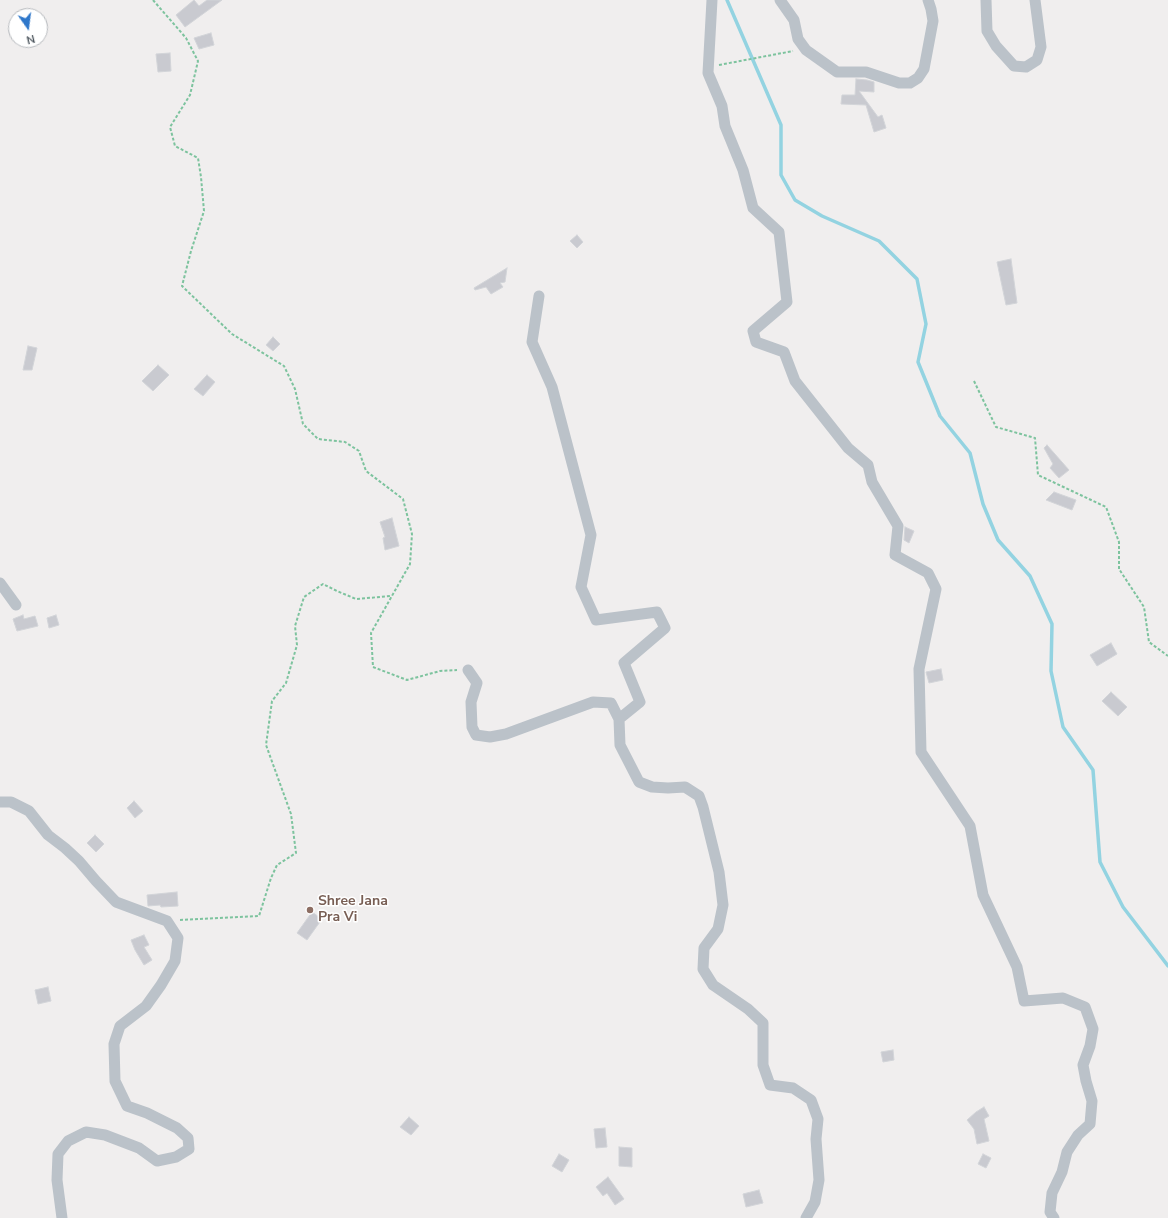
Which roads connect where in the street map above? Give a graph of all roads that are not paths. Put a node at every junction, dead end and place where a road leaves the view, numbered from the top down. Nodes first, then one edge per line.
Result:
1 (712, 0) edge
2 (780, 0) edge
3 (928, 0) edge
4 (986, 0) edge
5 (1035, 0) edge
6 (539, 296) dead end
7 (0, 583) edge
8 (16, 605) dead end
9 (468, 670) road end
10 (619, 719) junction
11 (0, 802) edge
12 (62, 1218) edge
13 (806, 1218) edge
14 (1054, 1218) edge

1 - 14 street
2 - 3 street
4 - 5 street
6 - 10 street
7 - 8 street
9 - 10 street
10 - 13 street
11 - 12 street

